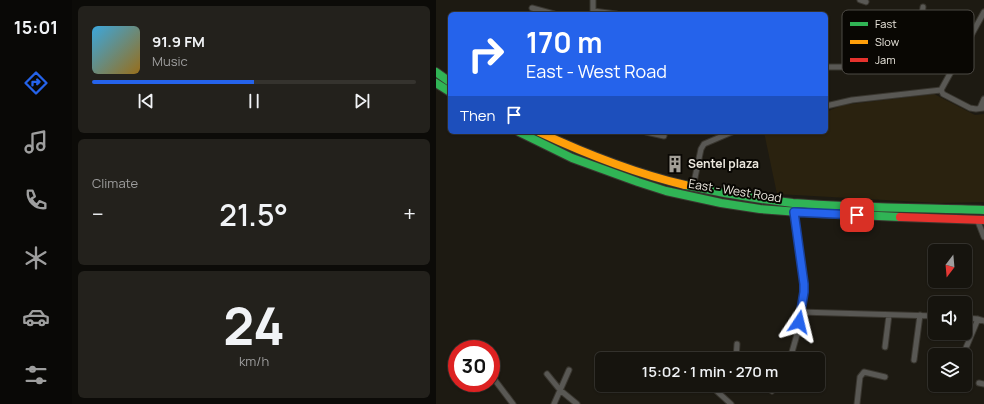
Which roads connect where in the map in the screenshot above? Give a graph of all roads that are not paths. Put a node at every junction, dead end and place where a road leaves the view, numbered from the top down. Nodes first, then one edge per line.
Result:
1 (593, 0) edge
2 (860, 0) edge
3 (866, 2) dead end
4 (923, 7) dead end
5 (532, 8) dead end
6 (923, 10) edge
7 (547, 12) edge
8 (593, 12) edge
9 (984, 12) edge
10 (974, 30) edge
11 (828, 67) edge
12 (842, 67) edge
13 (436, 72) edge
14 (950, 74) edge
15 (448, 81) edge
16 (436, 83) edge
17 (941, 90) junction
18 (448, 91) edge
19 (984, 99) edge
20 (828, 106) edge
21 (982, 108) edge
22 (523, 134) edge
23 (548, 134) edge
24 (655, 134) edge
25 (727, 134) edge
26 (664, 136) dead end
27 (694, 187) junction
28 (984, 210) edge
29 (794, 212) junction
30 (981, 220) edge
31 (984, 237) edge
32 (800, 312) junction
33 (889, 315) junction
34 (920, 315) junction
35 (928, 316) edge
36 (972, 319) edge
37 (978, 319) junction
38 (984, 321) edge
39 (737, 344) dead end
40 (886, 347) dead end
41 (966, 348) edge
42 (736, 352) edge
43 (792, 352) edge
44 (914, 360) dead end
45 (569, 370) dead end
46 (547, 374) dead end
47 (885, 376) dead end
48 (500, 387) edge
49 (560, 390) junction
50 (718, 392) edge
51 (514, 404) edge
52 (554, 404) edge
53 (577, 404) edge
54 (731, 404) edge
55 (857, 404) edge

1 - 8 street
2 - 3 street
4 - 6 street
5 - 7 street
9 - 10 street
11 - 12 street
13 - 15 main road
14 - 17 street
16 - 18 main road
17 - 20 street
17 - 21 street
19 - 21 street
22 - 29 main road, East - West Road
23 - 27 main road, East - West Road
24 - 26 street
25 - 27 street
27 - 28 main road, East - West Road
29 - 30 main road, East - West Road
29 - 32 street
30 - 31 street
32 - 33 street
32 - 43 street
33 - 34 street
33 - 40 street
34 - 35 street
34 - 44 street
36 - 37 street
37 - 38 street
37 - 41 street
39 - 42 street
45 - 49 street
46 - 49 street
47 - 55 street
48 - 51 street
49 - 52 street
49 - 53 street
50 - 54 street

